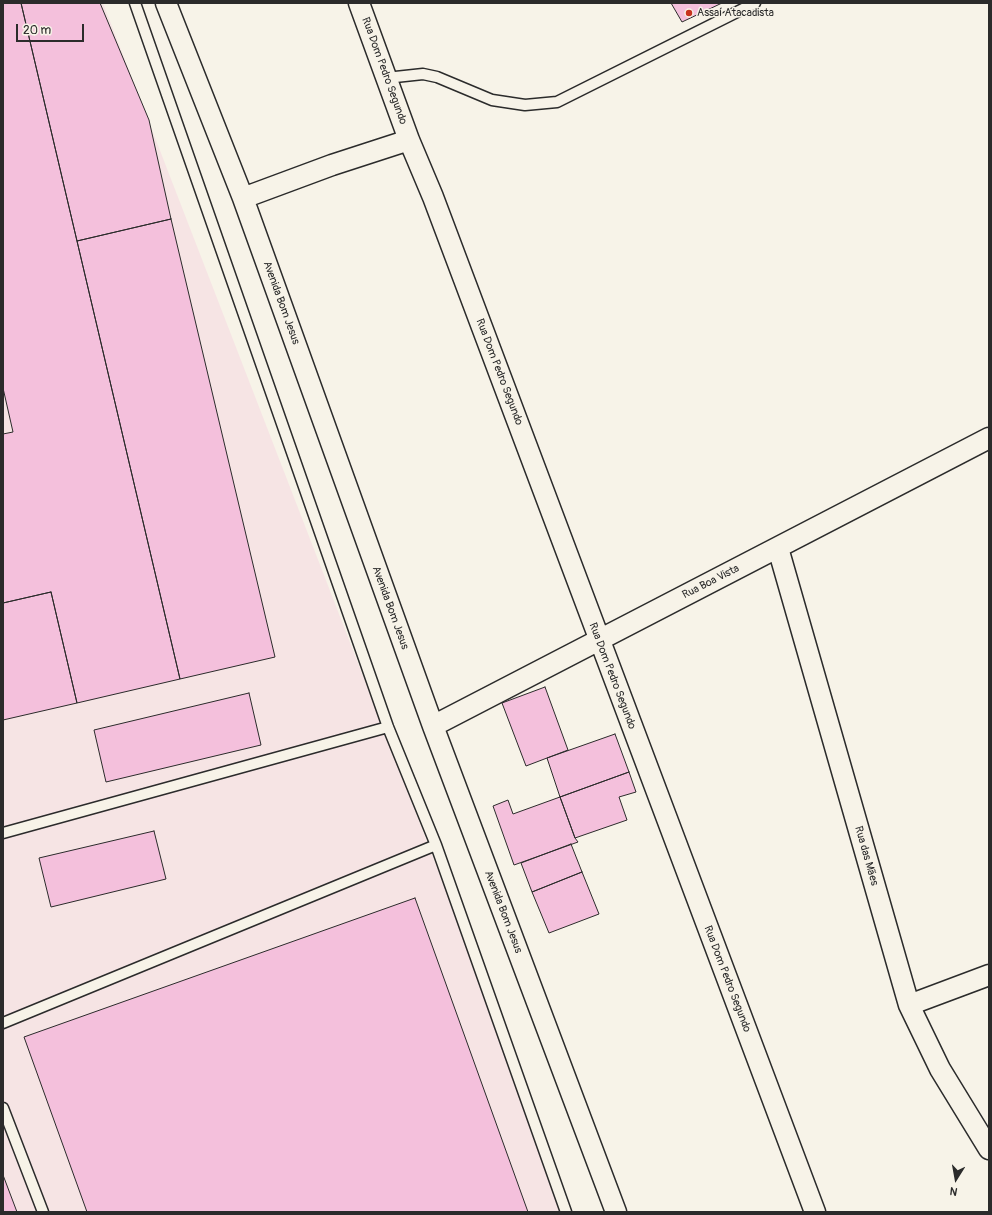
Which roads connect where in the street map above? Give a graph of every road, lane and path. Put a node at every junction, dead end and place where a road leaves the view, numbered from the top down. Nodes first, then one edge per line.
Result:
1 (135, 3) edge
2 (166, 3) edge
3 (359, 3) edge
4 (755, 3) edge
5 (386, 78) junction
6 (409, 140) junction
7 (243, 198) junction
8 (989, 439) edge
9 (778, 548) junction
10 (599, 640) junction
11 (433, 726) junction
12 (388, 727) junction
13 (3, 833) edge
14 (436, 845) junction
15 (989, 975) edge
16 (909, 1005) junction
17 (3, 1023) edge
18 (3, 1108) edge
19 (989, 1149) edge
20 (43, 1212) edge
21 (566, 1212) edge
22 (616, 1212) edge
23 (815, 1212) edge

1 - 12 lane
2 - 7 street, Avenida Bom Jesus
3 - 5 street, Rua Dom Pedro Segundo
4 - 5 lane
5 - 6 street, Rua Dom Pedro Segundo
6 - 7 street, Rua Dom Pedro Segundo
6 - 10 street, Rua Dom Pedro Segundo
7 - 11 street, Avenida Bom Jesus
8 - 9 street, Rua Boa Vista
9 - 10 street, Rua Boa Vista
9 - 16 street, Rua das Mães
10 - 11 street, Rua Boa Vista
10 - 23 street, Rua Dom Pedro Segundo
11 - 22 street, Avenida Bom Jesus
12 - 13 lane
12 - 14 lane
14 - 17 lane
14 - 21 lane
15 - 16 street
16 - 19 street, Rua das Mães
18 - 20 lane

